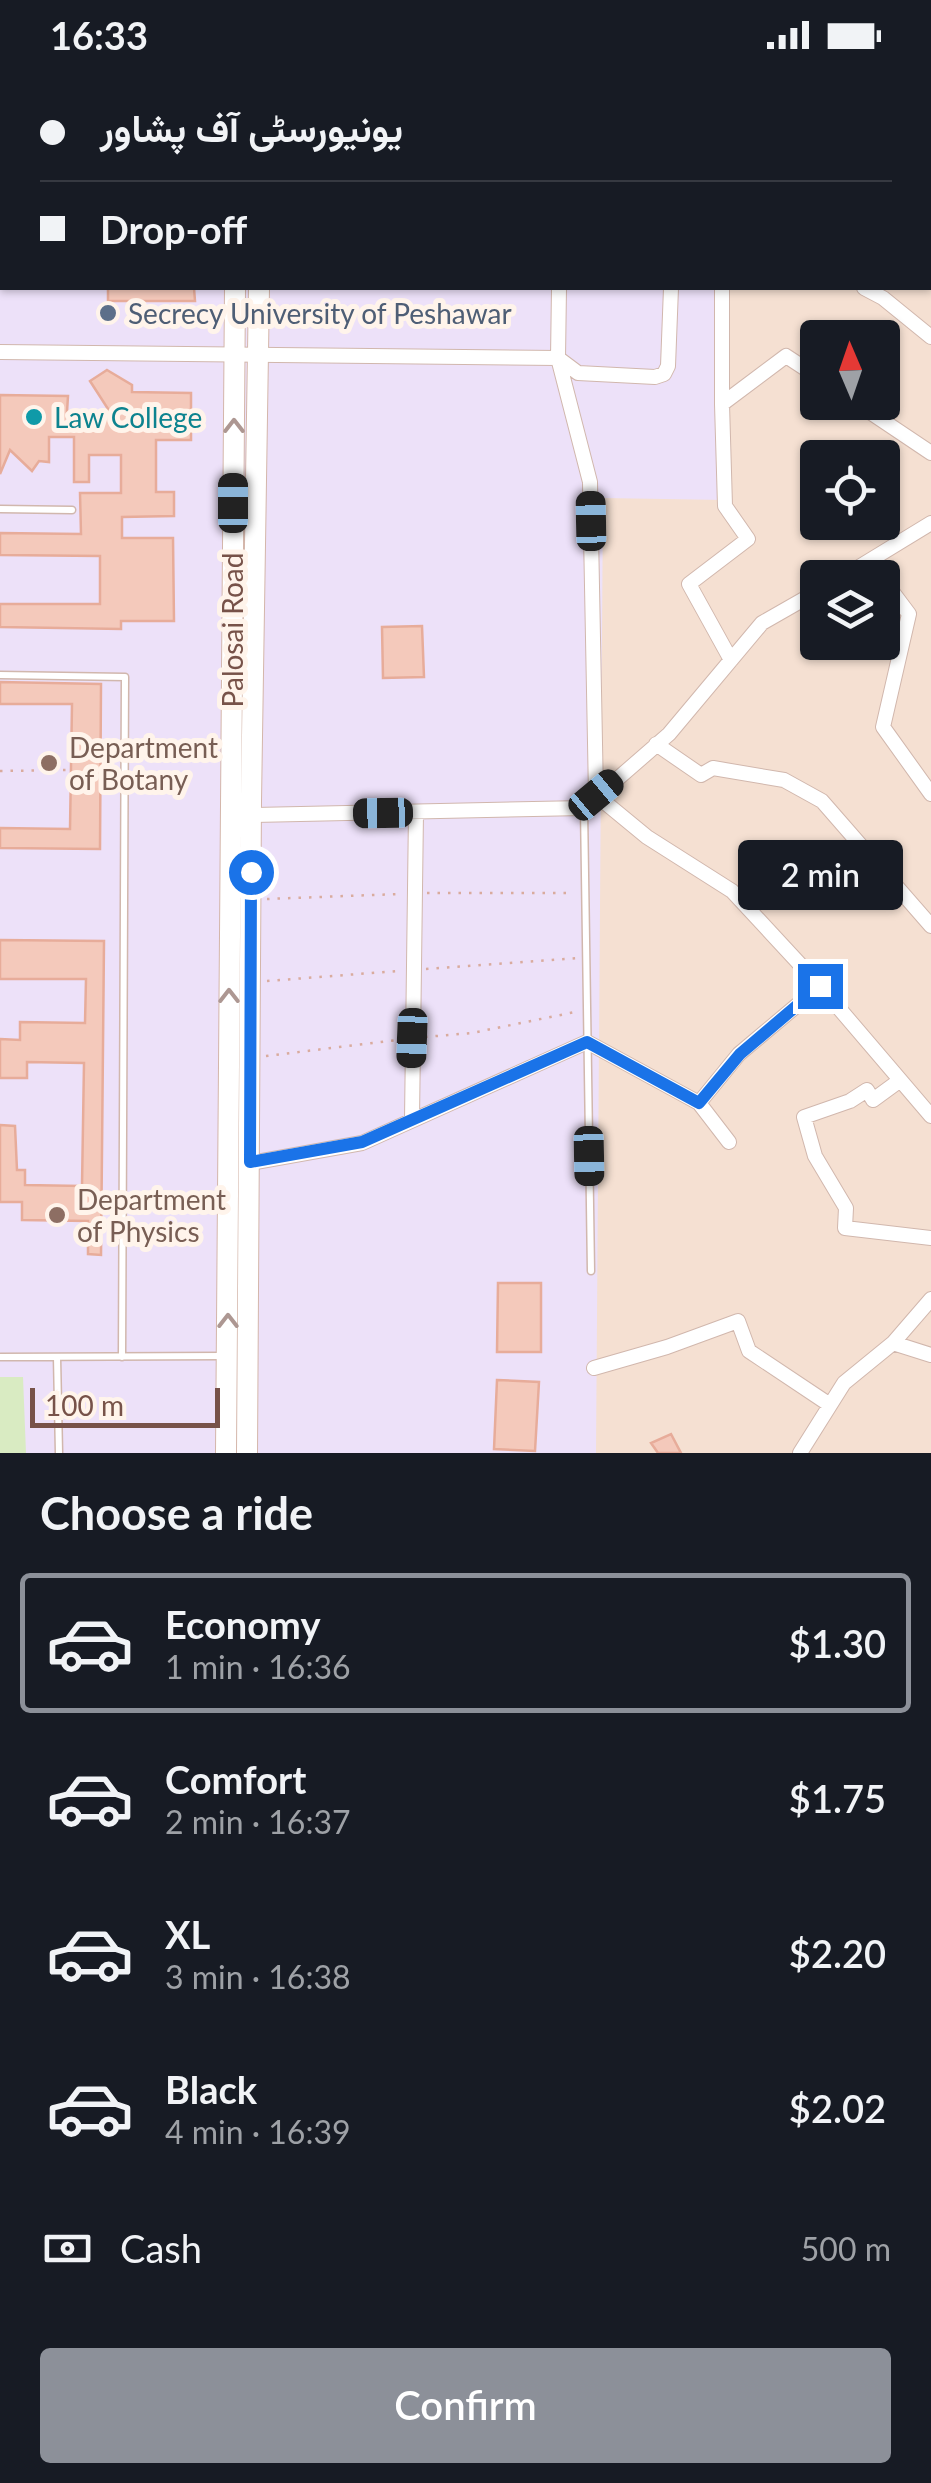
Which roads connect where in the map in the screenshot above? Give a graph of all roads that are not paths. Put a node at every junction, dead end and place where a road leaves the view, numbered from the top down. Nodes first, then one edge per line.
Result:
1 (234, 290) edge
2 (259, 290) edge
3 (558, 290) edge
4 (670, 290) edge
5 (722, 290) edge
6 (868, 290) edge
7 (931, 337) edge
8 (0, 352) edge
9 (234, 352) junction
10 (259, 354) junction
11 (558, 358) junction
12 (800, 365) edge
13 (722, 404) junction
14 (881, 420) edge
15 (931, 454) edge
16 (0, 509) edge
17 (72, 510) dead end
18 (931, 523) edge
19 (870, 560) edge
20 (800, 601) edge
21 (900, 602) edge
22 (900, 653) edge
23 (730, 660) junction
24 (898, 660) edge
25 (0, 675) edge
26 (656, 744) junction
27 (931, 794) edge
28 (596, 795) junction
29 (584, 808) junction
30 (416, 812) junction
31 (241, 815) junction
32 (931, 926) edge
33 (820, 986) junction
34 (587, 1042) junction
35 (899, 1081) junction
36 (239, 1084) junction
37 (699, 1103) junction
38 (931, 1116) edge
39 (412, 1120) junction
40 (729, 1142) dead end
41 (250, 1162) junction
42 (931, 1238) edge
43 (590, 1271) dead end
44 (931, 1299) edge
45 (893, 1342) junction
46 (227, 1356) junction
47 (931, 1356) edge
48 (0, 1357) edge
49 (57, 1357) junction
50 (122, 1357) junction
51 (594, 1368) dead end
52 (830, 1404) junction
53 (59, 1453) edge
54 (226, 1453) edge
55 (248, 1453) edge
56 (800, 1453) edge

1 - 9 street, Palosai Road
2 - 10 street
3 - 11 street
4 - 11 street
5 - 13 street
6 - 7 street
8 - 9 street
9 - 10 street
31 -> 9 street, Palosai Road
10 - 11 street
10 - 31 street
11 - 28 street
12 - 13 street
13 - 23 street
14 - 15 street
16 - 17 lane
18 - 19 street
20 - 23 street
21 - 22 street
23 - 26 street
24 - 27 street
25 - 50 lane
26 - 28 street
26 - 32 street
28 - 29 street
28 - 33 street
29 - 30 street
29 - 34 lane
30 - 31 street
30 - 39 street
31 - 36 street, Palosai Road
33 - 35 street
33 - 37 street
34 - 37 street
34 - 39 street
34 - 43 lane
35 - 38 street
35 - 42 street
36 - 41 street
46 -> 36 street, Palosai Road
37 - 40 street
39 - 41 street
41 - 55 street
44 - 45 street
45 - 47 street
45 - 52 street
46 - 50 lane
46 - 54 street, Palosai Road
48 - 49 lane
49 - 50 lane
49 - 53 lane
51 - 52 street
52 - 56 street

